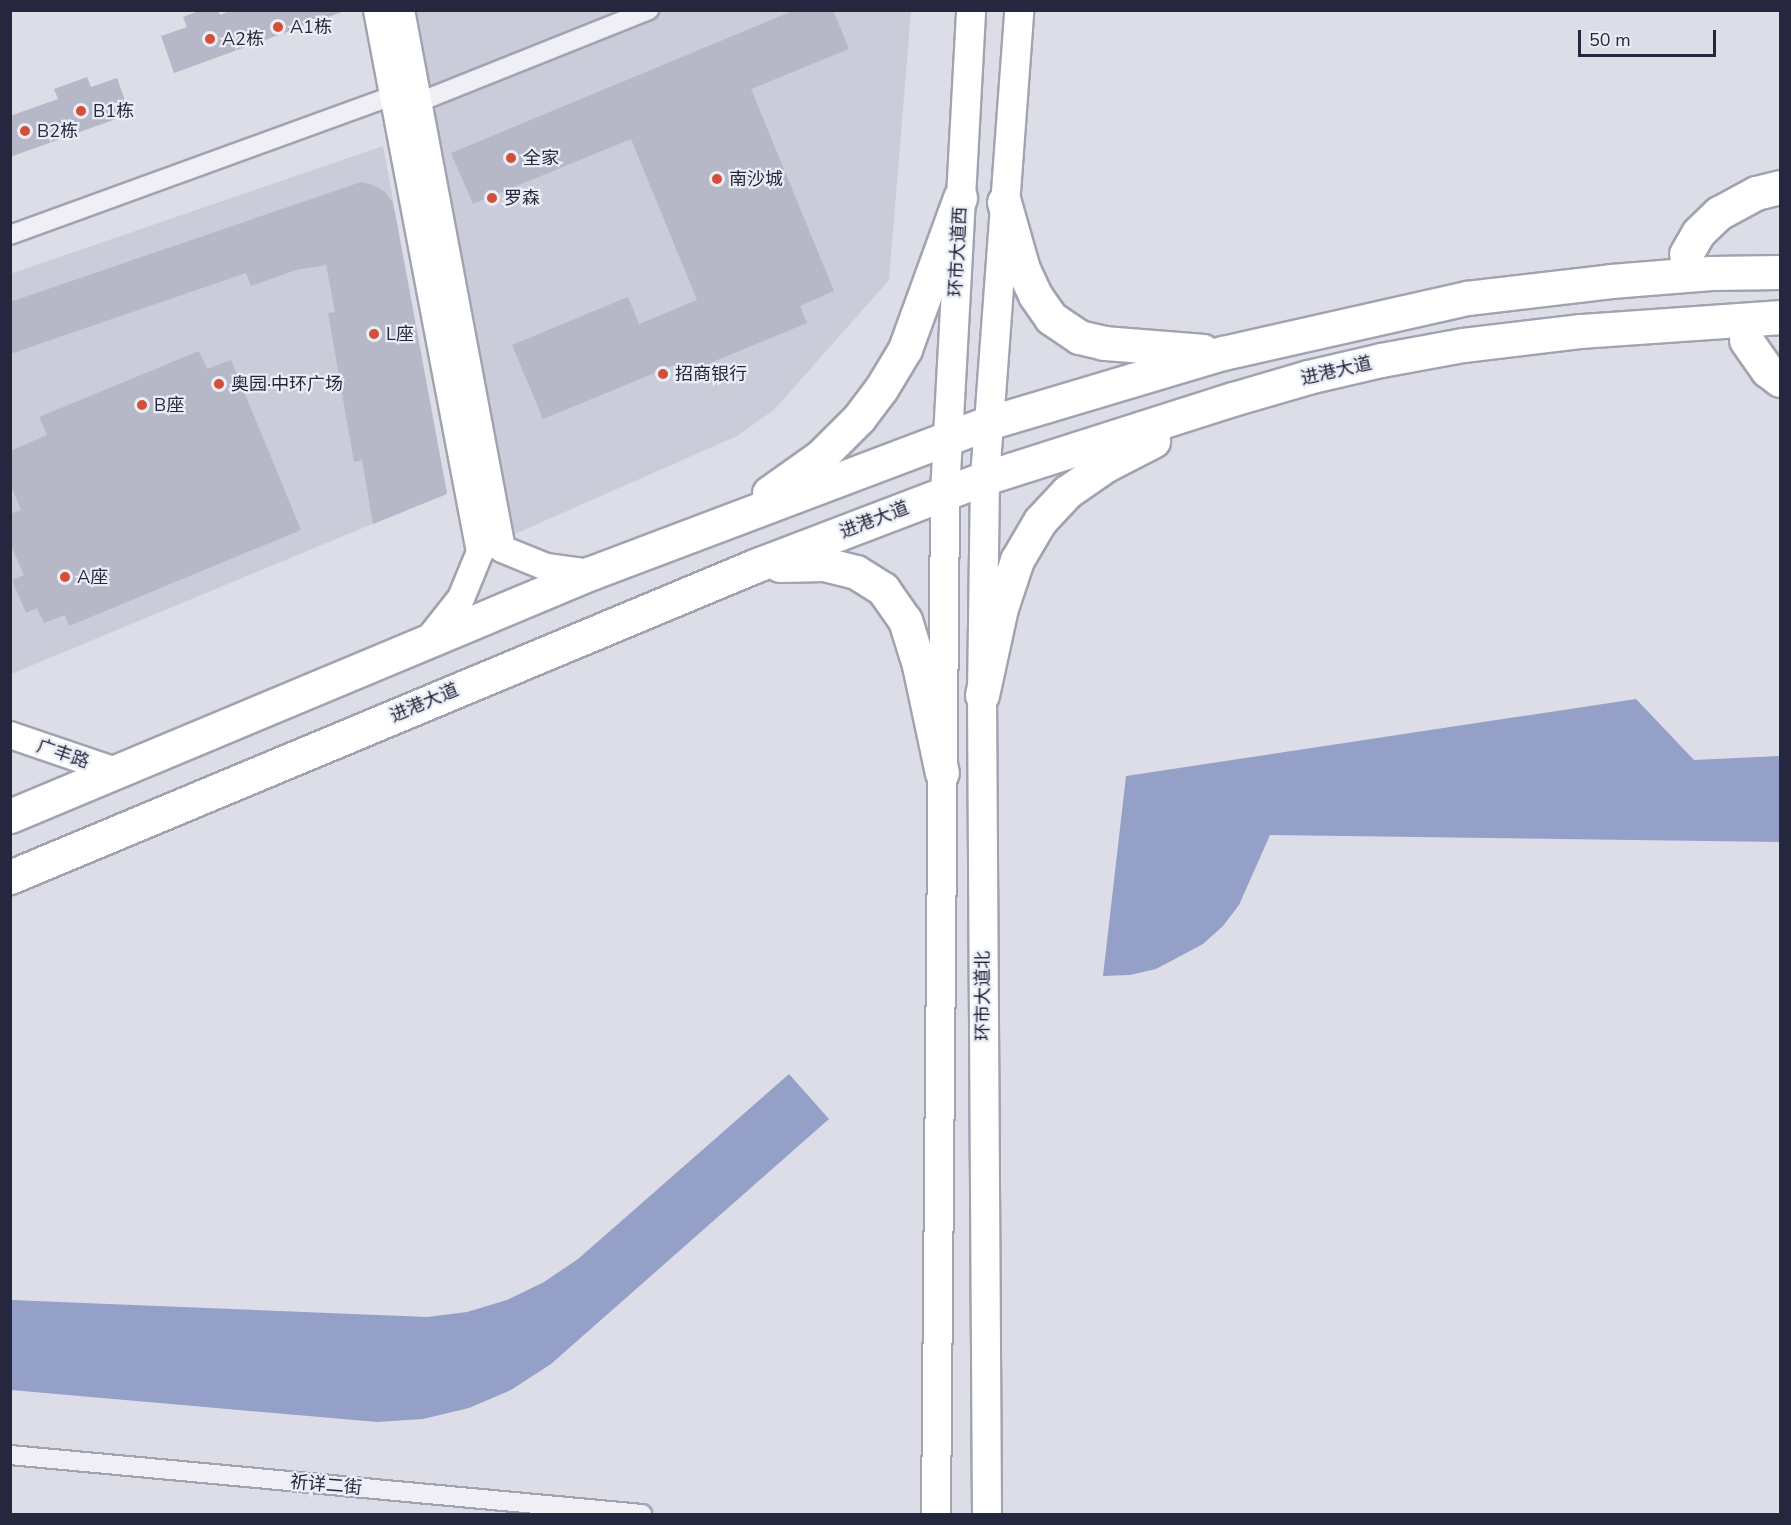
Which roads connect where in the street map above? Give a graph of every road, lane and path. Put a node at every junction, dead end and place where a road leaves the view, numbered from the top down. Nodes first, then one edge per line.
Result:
1 (377, 10) edge
2 (402, 10) edge
3 (649, 10) edge
4 (971, 10) edge
5 (1019, 10) edge
6 (392, 96) junction
7 (419, 102) junction
8 (1780, 187) edge
9 (961, 188) junction
10 (1005, 190) junction
11 (10, 235) edge
12 (1686, 254) junction
13 (1780, 263) edge
14 (1467, 298) junction
15 (1780, 317) edge
16 (1323, 330) junction
17 (1780, 339) edge
18 (1746, 340) junction
19 (1463, 345) junction
20 (1222, 353) junction
21 (1308, 377) junction
22 (1780, 380) edge
23 (1233, 399) junction
24 (988, 423) junction
25 (948, 438) junction
26 (985, 478) junction
27 (945, 493) junction
28 (731, 520) junction
29 (757, 565) junction
30 (591, 573) junction
31 (427, 640) junction
32 (982, 695) junction
33 (10, 735) edge
34 (116, 771) junction
35 (942, 773) junction
36 (10, 816) edge
37 (10, 877) edge
38 (10, 1455) edge
39 (642, 1515) edge
40 (936, 1515) edge
41 (987, 1515) edge

1 - 6 street
2 - 7 street
3 - 7 street
4 - 9 main road, 环市大道西
5 - 10 main road
6 - 11 street
6 - 31 street
7 - 30 street
8 - 12 highway
9 - 10 main road
9 - 25 main road, 环市大道西
9 - 28 highway
10 - 20 highway
10 - 24 main road
12 - 13 highway
12 - 14 highway
13 - 14 highway
14 - 16 highway
15 - 19 highway, 进港大道
16 - 20 highway
16 - 21 highway
17 - 18 highway
18 - 19 highway
18 - 22 highway
19 - 21 highway, 进港大道
20 - 24 highway
21 - 23 highway, 进港大道
23 - 26 highway, 进港大道
23 - 32 highway
24 - 25 highway
24 - 26 main road
25 - 27 main road, 环市大道西
25 - 28 highway
26 - 27 highway, 进港大道
26 - 32 main road, 环市大道北
27 - 29 highway, 进港大道
27 - 35 main road
28 - 30 highway
29 - 35 highway
29 - 37 highway, 进港大道
30 - 31 highway
31 - 34 highway
32 - 41 main road, 环市大道北
33 - 34 street, 广丰路
34 - 36 highway
35 - 40 main road
38 - 39 street, 祈详二街

